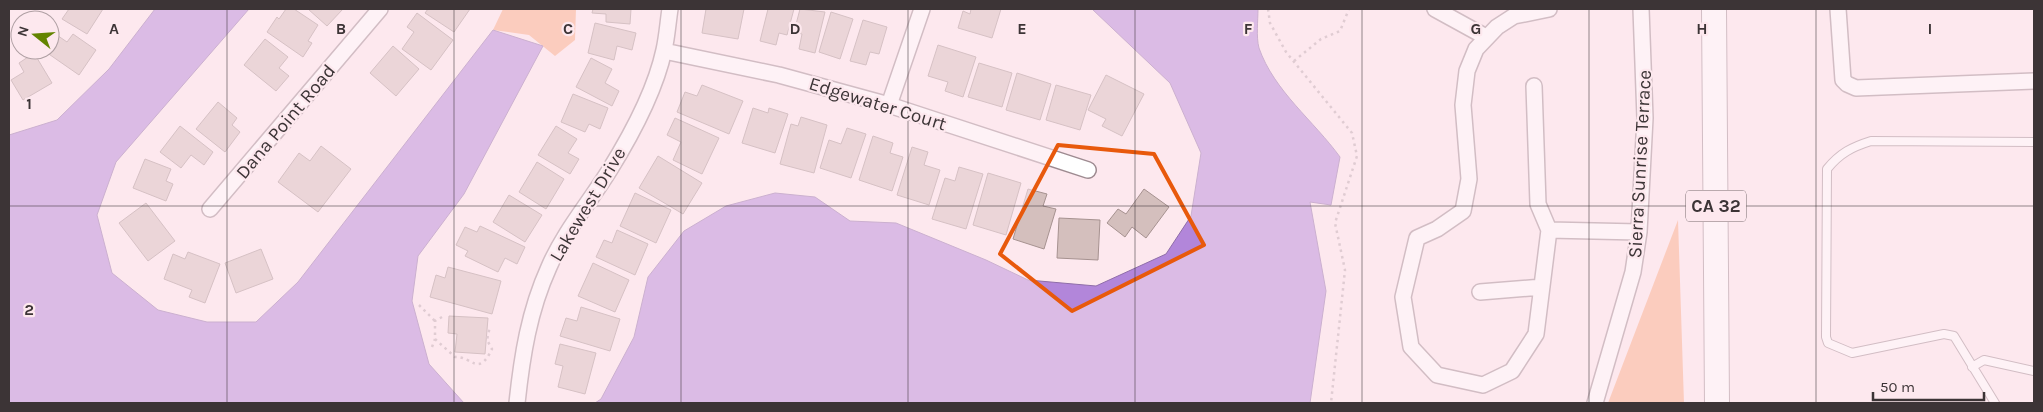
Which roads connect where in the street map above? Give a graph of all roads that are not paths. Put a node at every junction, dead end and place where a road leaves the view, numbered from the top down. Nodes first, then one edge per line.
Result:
1 (380, 9) edge
2 (670, 9) edge
3 (922, 9) edge
4 (1435, 9) edge
5 (1549, 9) edge
6 (1641, 9) edge
7 (1714, 9) edge
8 (1838, 9) edge
9 (1486, 37) junction
10 (664, 51) junction
11 (2034, 81) edge
12 (1534, 86) dead end
13 (889, 105) junction
14 (2034, 142) edge
15 (1088, 170) dead end
16 (210, 209) dead end
17 (1549, 230) junction
18 (1640, 232) junction
19 (1542, 287) junction
20 (1480, 292) dead end
21 (1972, 367) junction
22 (2034, 371) edge
23 (517, 403) edge
24 (1595, 403) edge
25 (1717, 403) edge
26 (1995, 403) edge

1 - 16 street, Dana Point Road
2 - 10 street, Lakewest Drive
3 - 13 street
4 - 9 street
5 - 9 street
6 - 18 street, Sierra Sunrise Terrace
7 - 25 main road, CA 32
8 - 11 street
9 - 19 street
10 - 13 street, Edgewater Court
10 - 23 street, Lakewest Drive
12 - 17 street
13 - 15 street, Edgewater Court
14 - 21 lane
17 - 18 street
17 - 19 street
18 - 24 street, Sierra Sunrise Terrace
19 - 20 street
21 - 22 lane
21 - 26 lane

